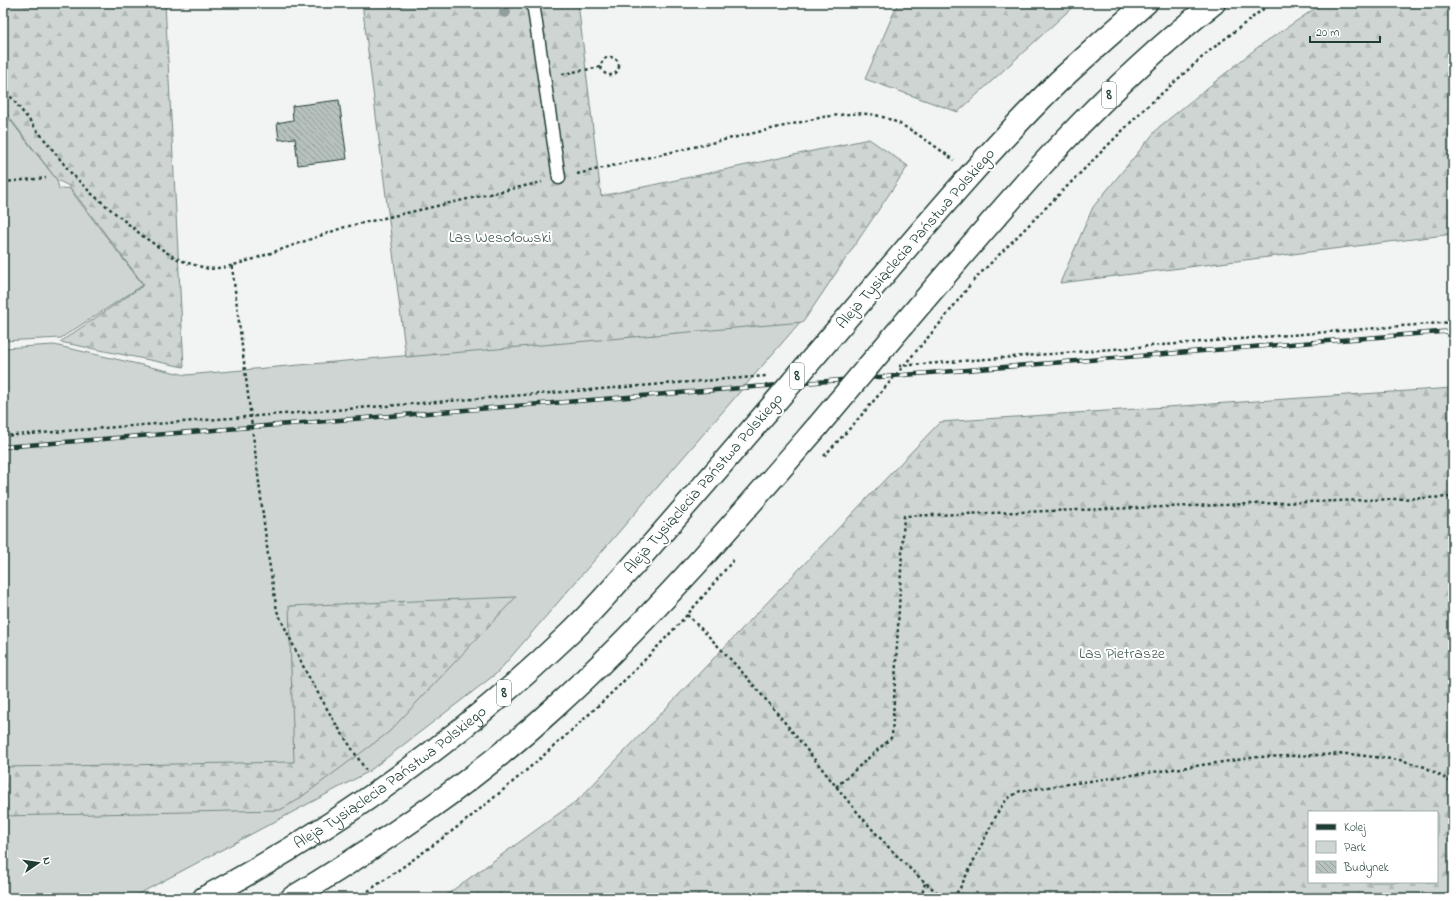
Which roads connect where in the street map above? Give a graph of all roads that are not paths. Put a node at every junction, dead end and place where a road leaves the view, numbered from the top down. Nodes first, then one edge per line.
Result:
1 (533, 3) edge
2 (1146, 3) edge
3 (1214, 3) edge
4 (559, 178) road end
5 (204, 898) edge
6 (292, 898) edge

1 - 4 lane
2 - 5 highway, Aleja Tysiąclecia Państwa Polskiego / 8, bridge
3 - 6 highway, 8, bridge

